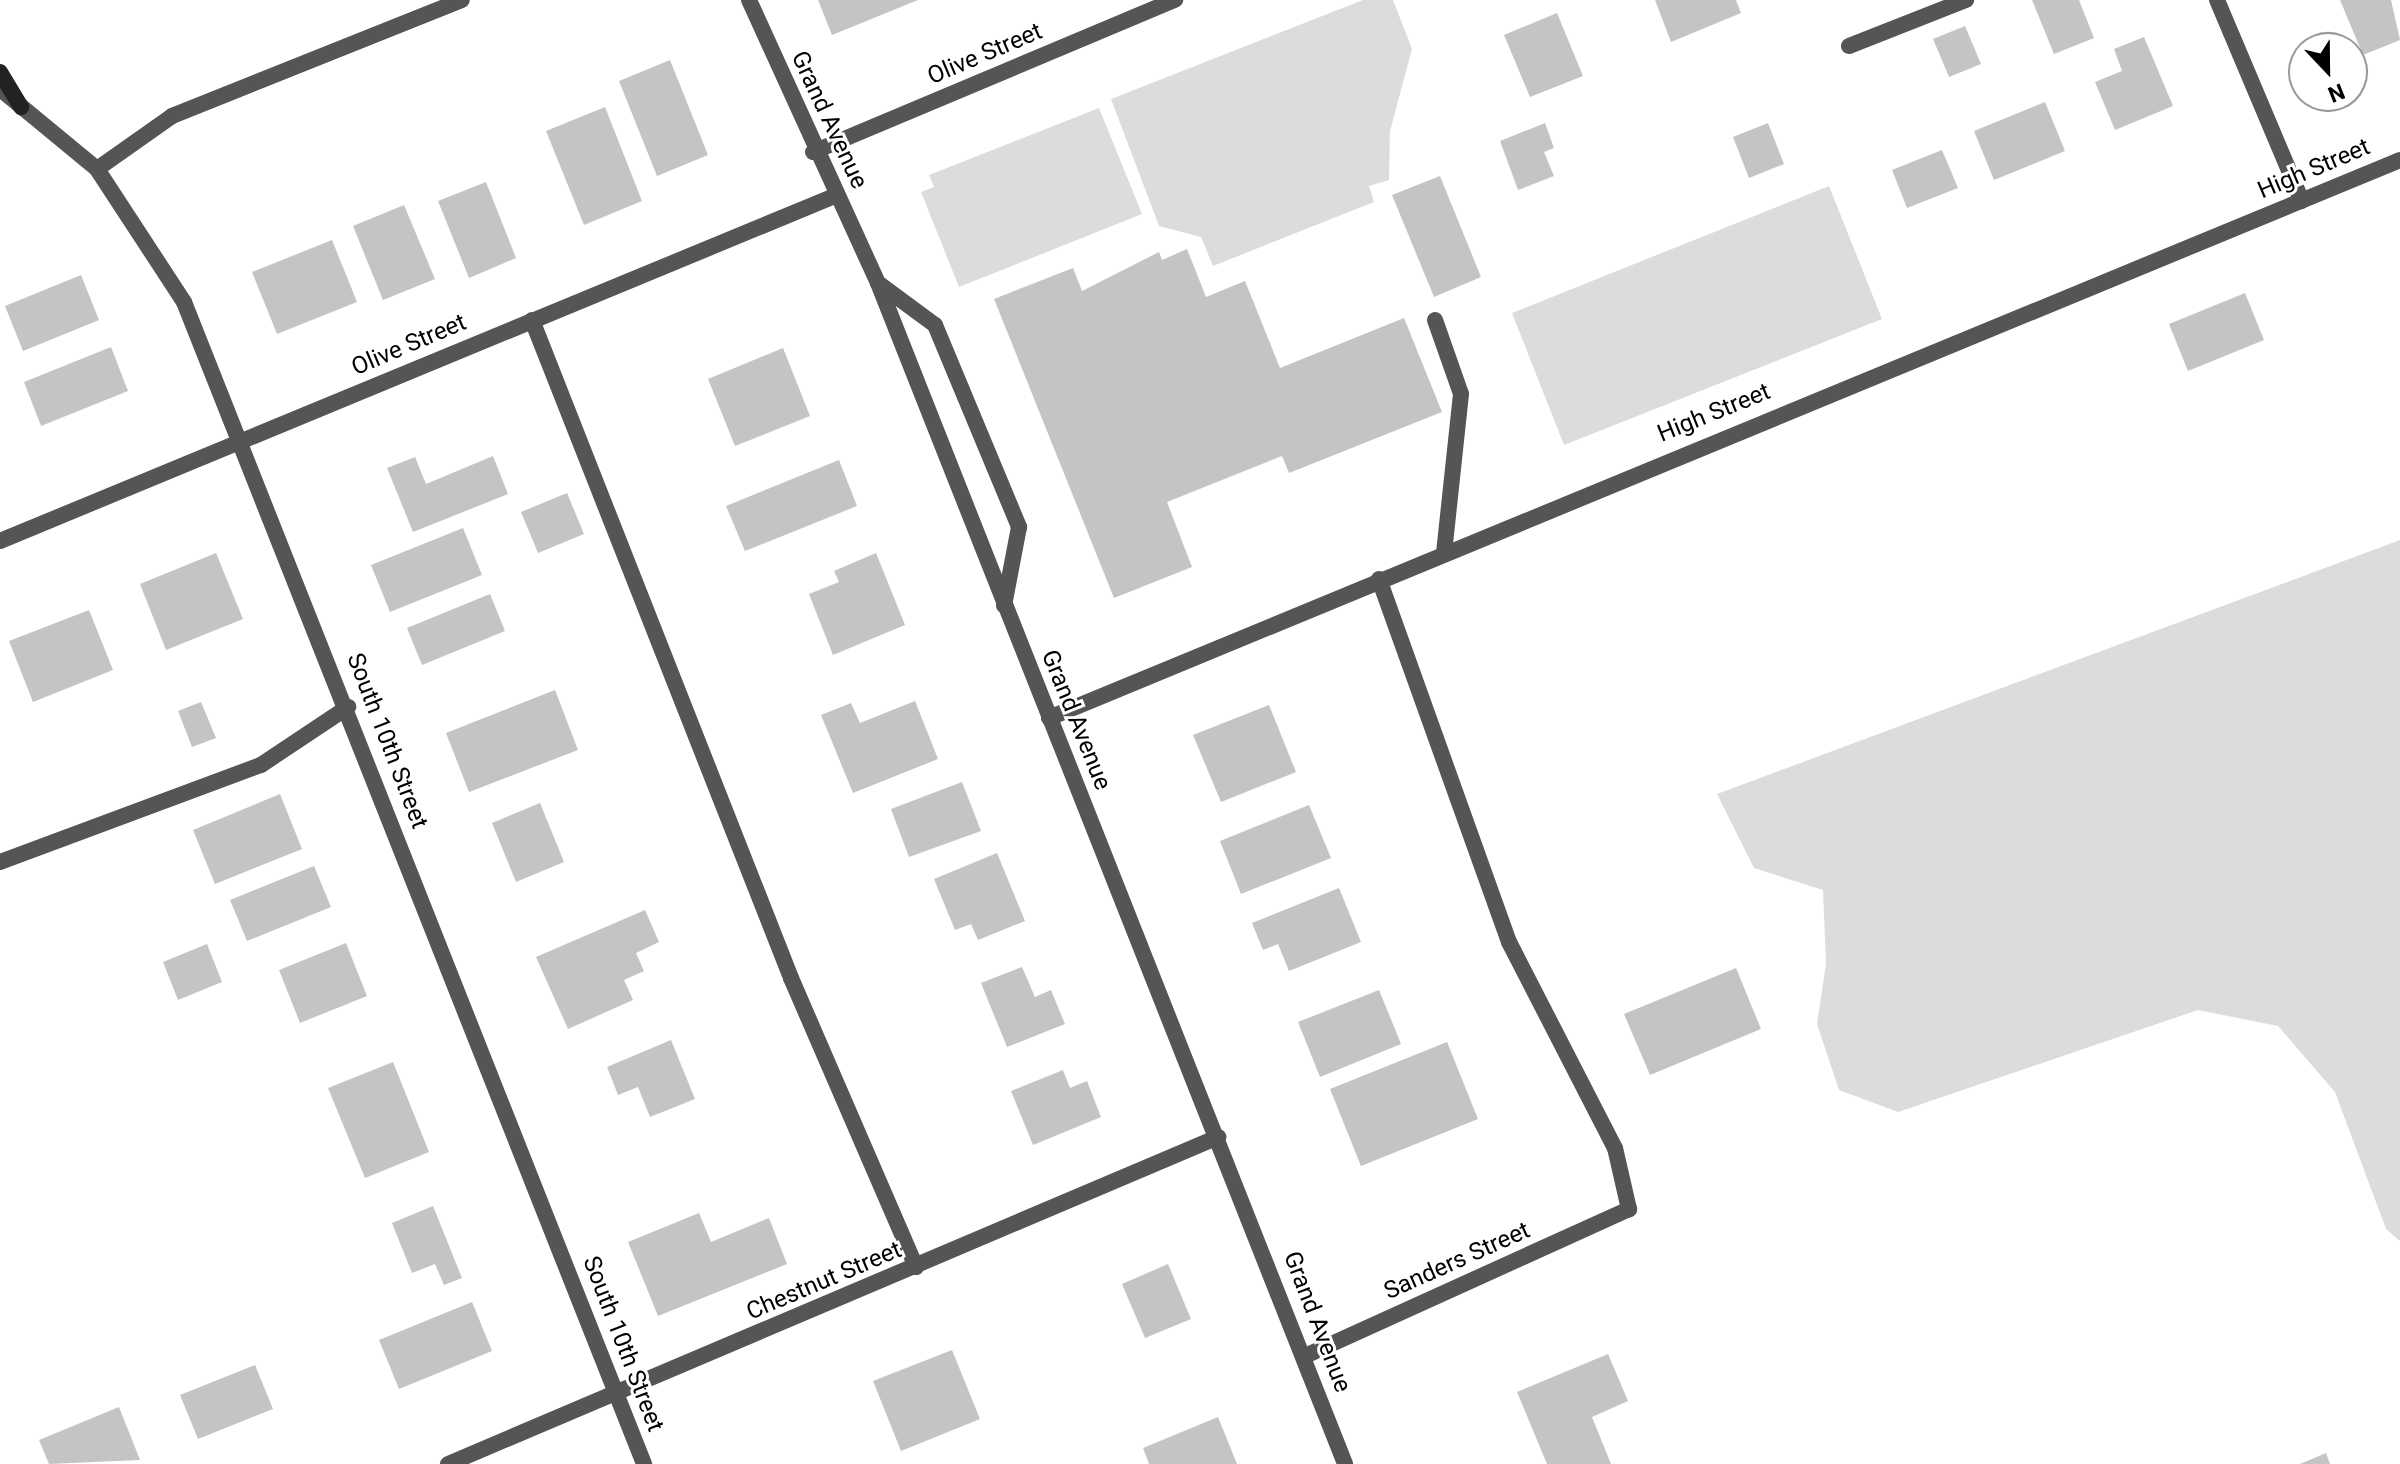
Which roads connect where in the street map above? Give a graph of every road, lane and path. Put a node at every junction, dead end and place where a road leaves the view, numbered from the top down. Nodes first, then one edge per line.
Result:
1 (462, 0) edge
2 (749, 0) edge
3 (1175, 0) edge
4 (1966, 0) edge
5 (2217, 0) edge
6 (1849, 46) dead end
7 (0, 72) edge
8 (0, 89) edge
9 (21, 107) junction
10 (813, 152) junction
11 (2400, 160) edge
12 (97, 169) junction
13 (837, 195) junction
14 (2302, 201) junction
15 (878, 283) junction
16 (532, 320) junction
17 (1435, 320) dead end
18 (243, 440) junction
19 (0, 541) edge
20 (1444, 552) junction
21 (1379, 579) junction
22 (1004, 606) junction
23 (348, 707) junction
24 (1049, 718) junction
25 (0, 862) edge
26 (1218, 1137) junction
27 (916, 1267) junction
28 (1305, 1356) junction
29 (617, 1397) junction
30 (448, 1464) edge
31 (644, 1464) edge
32 (1345, 1464) edge

1 - 12 street
2 - 10 street, Grand Avenue
3 - 10 street, Olive Street
4 - 6 street
5 - 14 street
7 - 9 main road
8 - 9 street, South 10th Street
9 - 12 street, South 10th Street
10 - 13 street, Grand Avenue
11 - 14 street, High Street
12 - 18 street, South 10th Street
13 - 15 street, Grand Avenue
13 - 16 street, Olive Street
14 - 20 street, High Street
15 - 22 street, Grand Avenue
15 - 22 street
16 - 18 street, Olive Street
16 - 27 street
17 - 20 street
18 - 19 street, Olive Street
18 - 23 street, South 10th Street
20 - 21 street, High Street
21 - 24 street, High Street
21 - 28 street, Sanders Street
22 - 24 street, Grand Avenue
23 - 25 street
23 - 29 street, South 10th Street
24 - 26 street, Grand Avenue
26 - 27 street, Chestnut Street
26 - 28 street, Grand Avenue
27 - 29 street, Chestnut Street
28 - 32 street, Grand Avenue
29 - 30 street, Chestnut Street
29 - 31 street, South 10th Street

